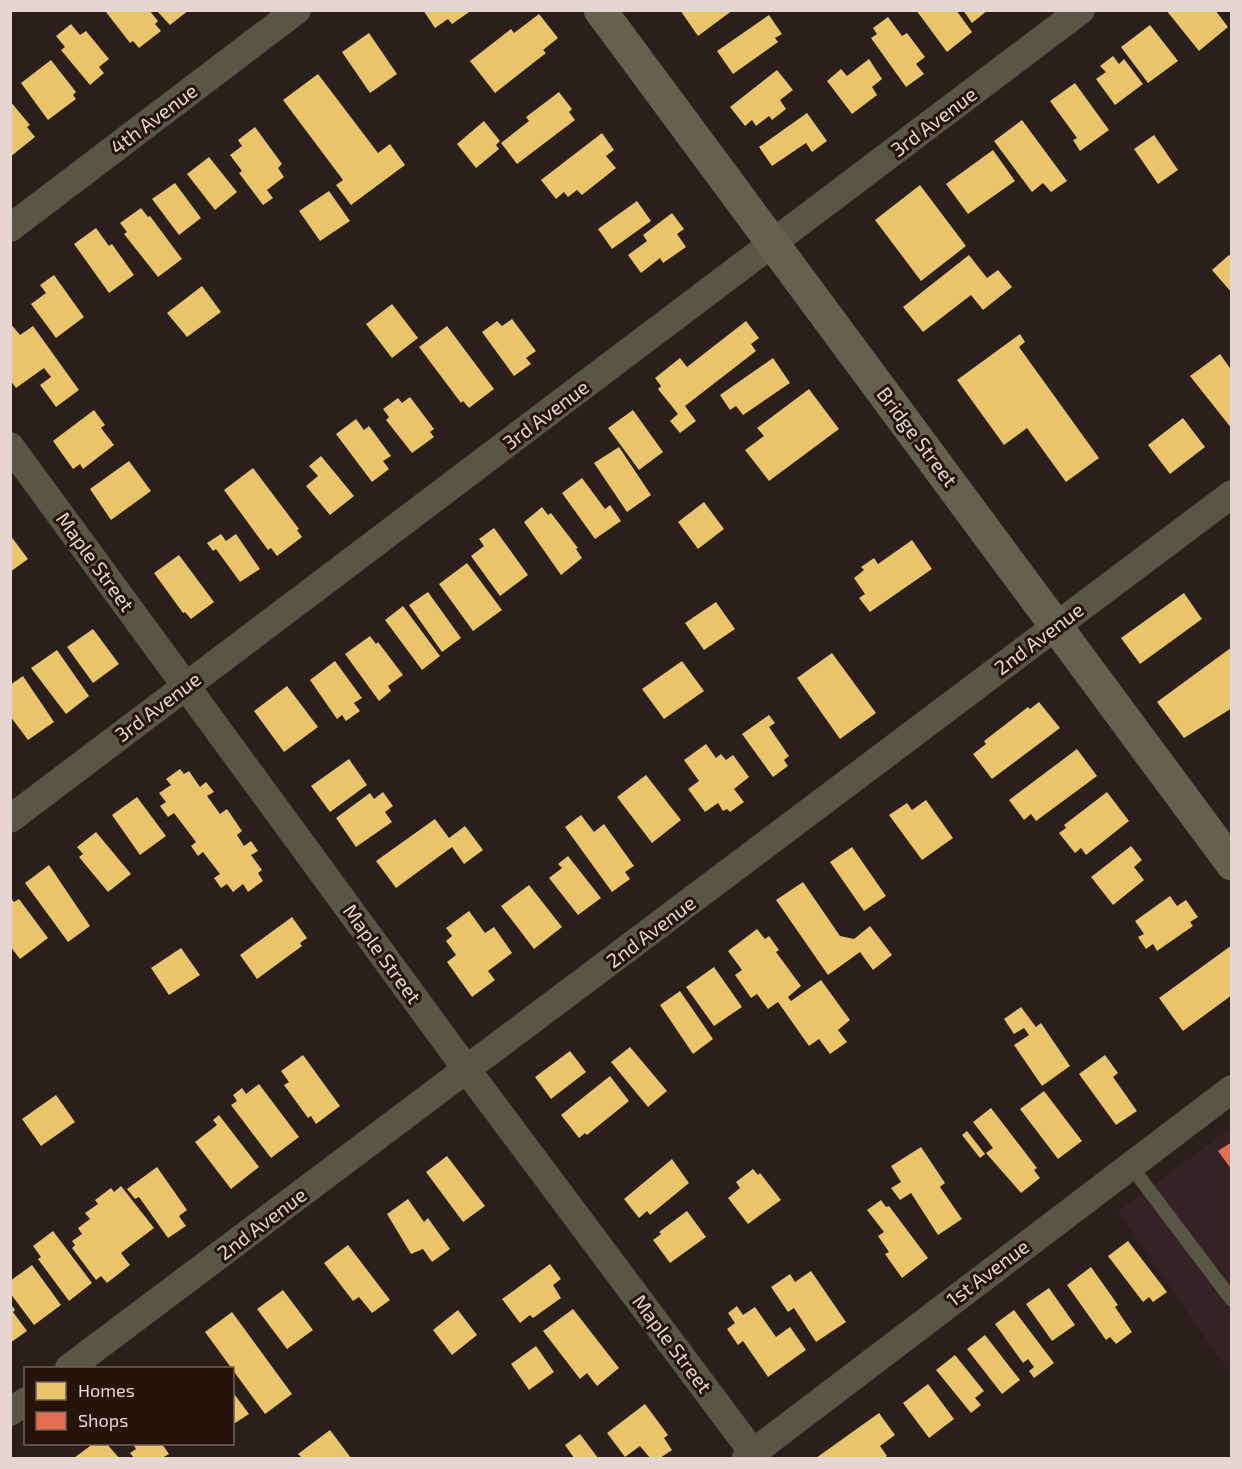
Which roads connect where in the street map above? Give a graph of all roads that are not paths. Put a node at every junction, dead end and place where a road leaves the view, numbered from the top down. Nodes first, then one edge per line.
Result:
1 (297, 10) edge
2 (600, 10) edge
3 (1081, 10) edge
4 (10, 228) edge
5 (774, 245) junction
6 (10, 446) edge
7 (1232, 494) edge
8 (1057, 625) junction
9 (186, 686) junction
10 (10, 819) edge
11 (1232, 864) edge
12 (467, 1070) junction
13 (1232, 1089) edge
14 (1130, 1165) junction
15 (1232, 1300) edge
16 (70, 1367) edge
17 (24, 1402) edge
18 (10, 1412) edge
19 (752, 1457) edge

1 - 4 street, 4th Avenue
2 - 5 main road, Bridge Street
3 - 5 street, 3rd Avenue
5 - 8 main road, Bridge Street
5 - 9 street, 3rd Avenue
6 - 9 street, Maple Street
7 - 8 street, 2nd Avenue
8 - 11 main road, Bridge Street
8 - 12 street, 2nd Avenue
9 - 10 street, 3rd Avenue
9 - 12 street, Maple Street
12 - 16 street, 2nd Avenue
12 - 19 street, Maple Street
13 - 14 street, 1st Avenue
14 - 15 lane
14 - 19 street, 1st Avenue
17 - 18 street

